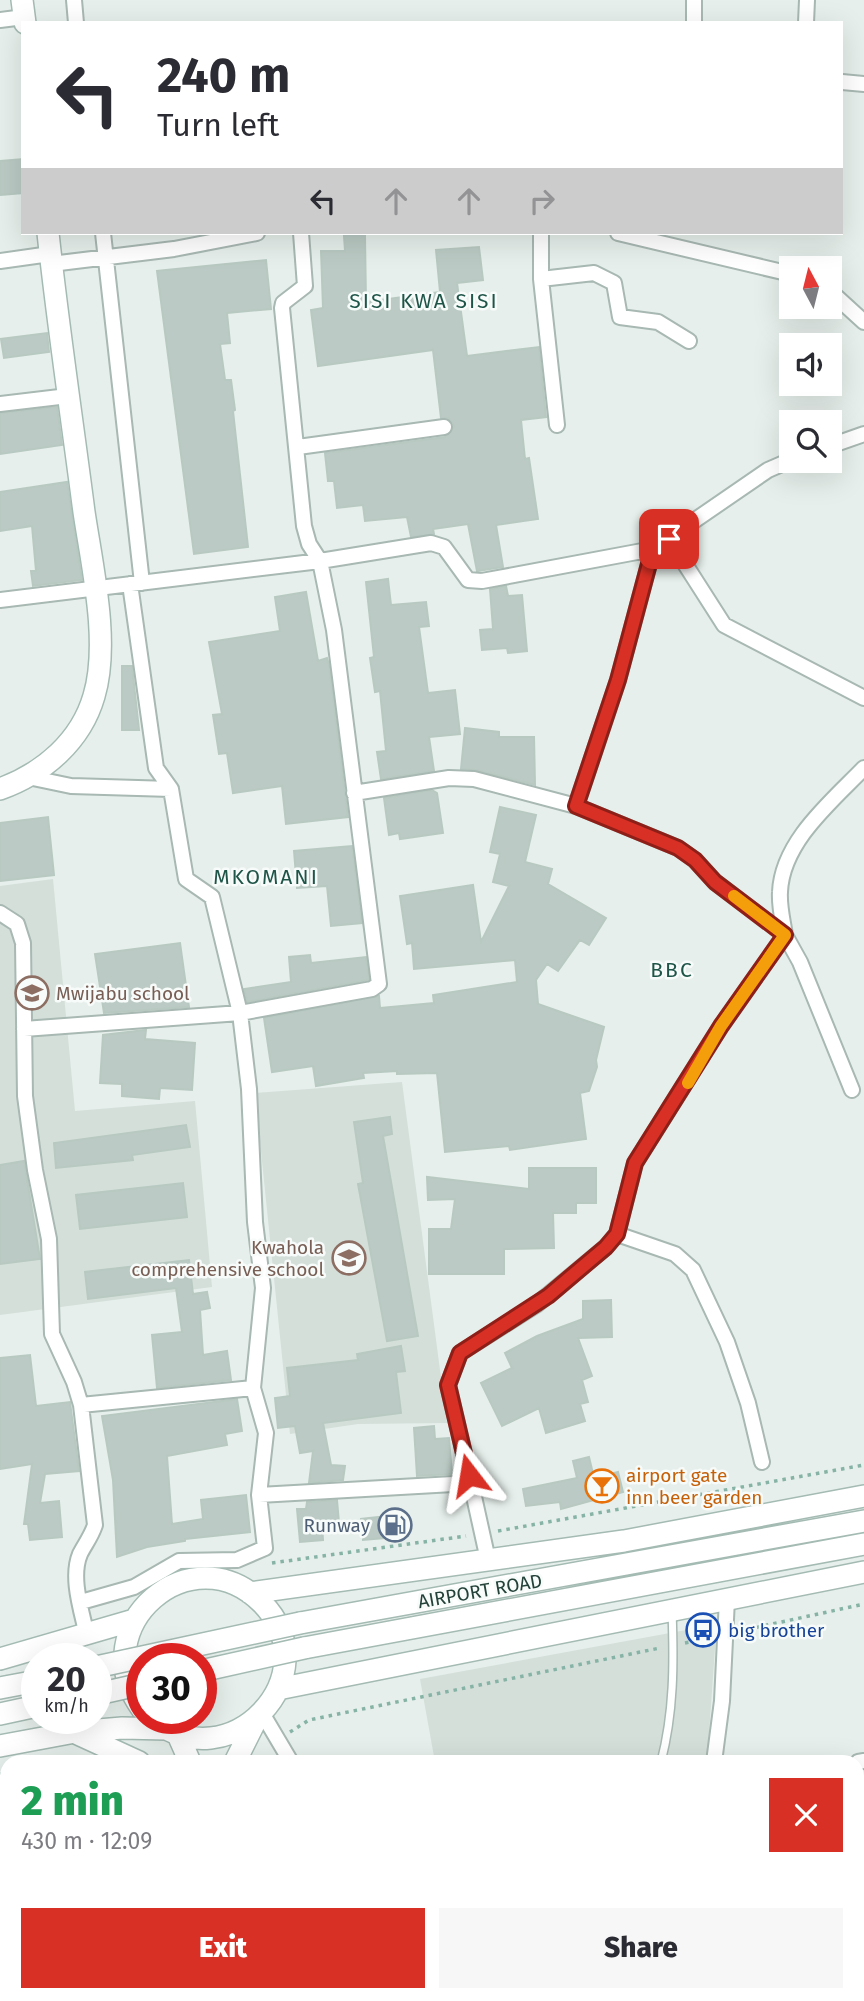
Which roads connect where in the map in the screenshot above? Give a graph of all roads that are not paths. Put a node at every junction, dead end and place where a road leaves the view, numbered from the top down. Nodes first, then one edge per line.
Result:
1 (74, 0) edge
2 (694, 0) edge
3 (807, 0) edge
4 (23, 13) edge
5 (0, 20) edge
6 (76, 21) edge
7 (694, 21) edge
8 (806, 21) edge
9 (843, 82) edge
10 (864, 84) edge
11 (103, 235) edge
12 (247, 235) edge
13 (301, 235) edge
14 (541, 235) edge
15 (626, 235) edge
16 (50, 250) edge
17 (106, 258) junction
18 (0, 261) edge
19 (779, 272) edge
20 (541, 279) junction
21 (842, 302) edge
22 (864, 321) edge
23 (689, 341) dead end
24 (68, 396) junction
25 (0, 404) edge
26 (558, 425) dead end
27 (444, 427) dead end
28 (864, 434) edge
29 (842, 442) edge
30 (298, 447) junction
31 (779, 465) edge
32 (669, 539) junction
33 (653, 549) junction
34 (320, 561) junction
35 (136, 584) junction
36 (95, 591) junction
37 (0, 600) edge
38 (864, 698) edge
39 (864, 768) edge
40 (28, 777) junction
41 (0, 789) edge
42 (171, 789) junction
43 (354, 793) junction
44 (576, 806) junction
45 (0, 913) edge
46 (785, 935) junction
47 (240, 1013) junction
48 (24, 1029) junction
49 (852, 1090) dead end
50 (617, 1234) junction
51 (253, 1388) junction
52 (81, 1405) junction
53 (762, 1462) dead end
54 (471, 1483) junction
55 (259, 1495) junction
56 (864, 1496) edge
57 (864, 1521) edge
58 (864, 1544) edge
59 (488, 1560) junction
60 (864, 1572) edge
61 (250, 1593) junction
62 (727, 1600) junction
63 (81, 1602) junction
64 (672, 1611) junction
65 (134, 1620) junction
66 (87, 1636) junction
67 (128, 1643) edge
68 (126, 1649) edge
69 (0, 1658) edge
70 (112, 1664) edge
71 (217, 1667) edge
72 (126, 1674) edge
73 (21, 1684) edge
74 (0, 1688) edge
75 (278, 1689) junction
76 (21, 1709) edge
77 (0, 1714) edge
78 (260, 1716) junction
79 (64, 1734) edge
80 (79, 1734) edge
81 (170, 1734) edge
82 (184, 1734) edge
83 (0, 1746) edge
84 (124, 1755) edge
85 (185, 1755) edge
86 (239, 1755) edge
87 (287, 1755) edge
88 (663, 1755) edge
89 (715, 1755) edge

1 - 6 street
2 - 7 street
3 - 8 street
4 - 5 street
9 - 10 street
11 - 17 street
12 - 17 street
13 - 30 street
14 - 20 street
15 - 19 street
16 - 17 street
16 - 18 street
16 - 24 main road
17 - 35 street
20 - 23 street
20 - 26 street
21 - 22 street
24 - 25 street
24 - 36 main road
27 - 30 street
28 - 29 street
30 - 34 street
31 - 32 street
32 - 33 street
32 - 38 street
33 - 34 street
33 - 44 street
34 - 35 street
34 - 43 street
35 - 36 street
35 - 42 street
36 - 37 street
36 - 40 main road
39 - 46 street
40 - 41 main road
40 - 42 street
42 - 47 street
43 - 44 street
43 - 47 street
44 - 46 street
45 - 48 street
46 - 49 street
46 - 50 street
47 - 48 street
47 - 51 street
48 - 52 street
50 - 53 street
50 - 54 street
51 - 52 street
51 - 55 street
52 - 63 street
54 - 55 street
54 - 59 street
55 - 63 street
56 - 59 main road
57 - 70 main road, AIRPORT ROAD, bridge
58 - 71 main road, AIRPORT ROAD, bridge
59 - 61 main road
60 - 62 main road
61 - 65 main road
61 - 75 main road
62 - 64 main road
62 - 89 street
63 - 66 street
64 - 75 main road
64 - 88 lane
65 - 66 main road
65 - 67 main road
66 - 69 main road
68 - 72 main road
73 - 74 main road
75 - 78 main road
76 - 77 main road
78 - 82 main road
78 - 86 main road
78 - 87 street
79 - 83 main road
80 - 84 main road
81 - 85 main road

